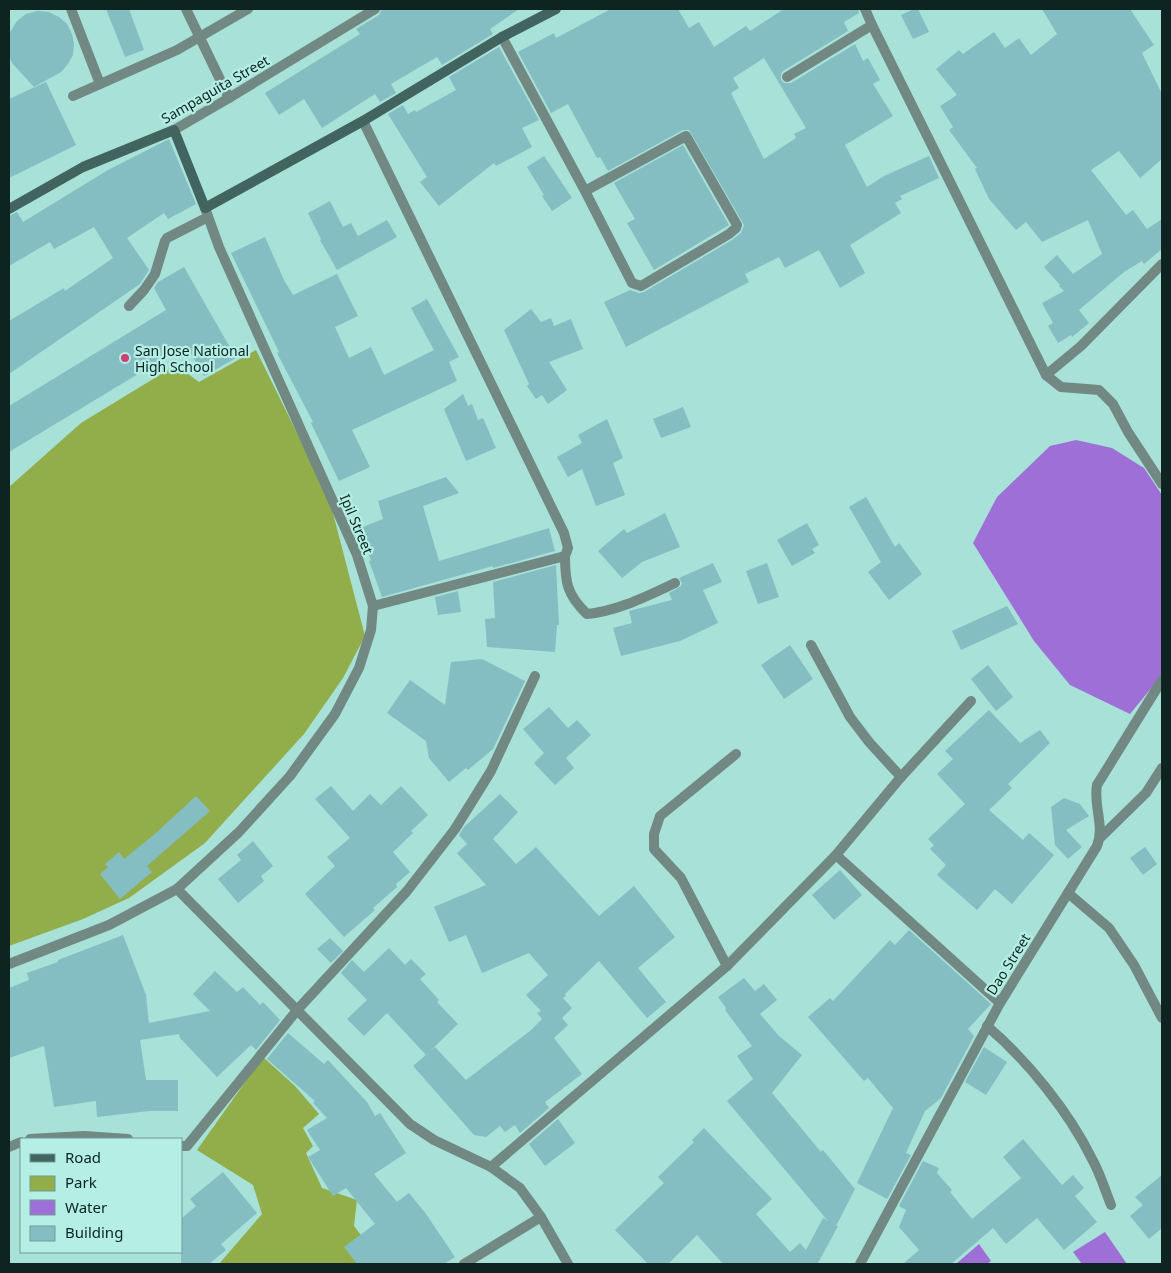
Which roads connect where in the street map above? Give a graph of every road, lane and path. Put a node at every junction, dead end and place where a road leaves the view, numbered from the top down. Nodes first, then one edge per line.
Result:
1 (71, 9) edge
2 (186, 9) edge
3 (248, 9) edge
4 (375, 9) edge
5 (556, 9) edge
6 (865, 9) edge
7 (872, 25) junction
8 (502, 37) junction
9 (199, 38) junction
10 (786, 77) dead end
11 (100, 84) junction
12 (73, 96) dead end
13 (229, 98) junction
14 (363, 121) junction
15 (174, 130) junction
16 (585, 192) junction
17 (9, 209) edge
18 (207, 212) junction
19 (1162, 264) edge
20 (129, 306) dead end
21 (1046, 375) junction
22 (1162, 484) edge
23 (565, 556) junction
24 (675, 583) dead end
25 (373, 606) junction
26 (811, 645) dead end
27 (535, 676) dead end
28 (1162, 680) edge
29 (971, 701) dead end
30 (736, 754) dead end
31 (1162, 768) edge
32 (901, 777) junction
33 (1101, 837) junction
34 (836, 855) junction
35 (177, 889) junction
36 (1068, 893) junction
37 (9, 964) edge
38 (727, 966) junction
39 (1000, 1004) junction
40 (298, 1009) junction
41 (1162, 1018) edge
42 (987, 1026) junction
43 (48, 1138) edge
44 (113, 1138) edge
45 (182, 1146) edge
46 (491, 1167) junction
47 (1111, 1205) dead end
48 (541, 1217) junction
49 (464, 1264) edge
50 (568, 1264) edge
51 (860, 1264) edge

1 - 11 street
2 - 9 street
3 - 9 street
4 - 13 street, Sampaguita Street
5 - 8 street
6 - 7 street
7 - 10 street
7 - 21 street
8 - 14 street
8 - 16 street
9 - 11 street
9 - 13 street
11 - 12 street
13 - 15 street, Sampaguita Street
14 - 18 street
14 - 23 street
15 - 17 street, Sampaguita Street
15 - 18 street, Ipil Street
16 - 16 street
18 - 20 street
18 - 25 street, Ipil Street
19 - 21 street
21 - 22 street
23 - 24 street
23 - 25 street
25 - 35 street, Ipil Street
26 - 32 street
27 - 40 street
28 - 33 street
29 - 32 street
30 - 38 street
31 - 33 street, Dao Street
32 - 34 street
33 - 36 street, Dao Street
34 - 38 street
34 - 39 street
35 - 37 street, Ipil Street
35 - 40 street
36 - 39 street, Dao Street
36 - 41 street
38 - 46 street
39 - 42 street, Dao Street
40 - 45 street
40 - 46 street
42 - 47 street
42 - 51 street, Dao Street
43 - 44 street
46 - 48 street
48 - 49 street
48 - 50 street

